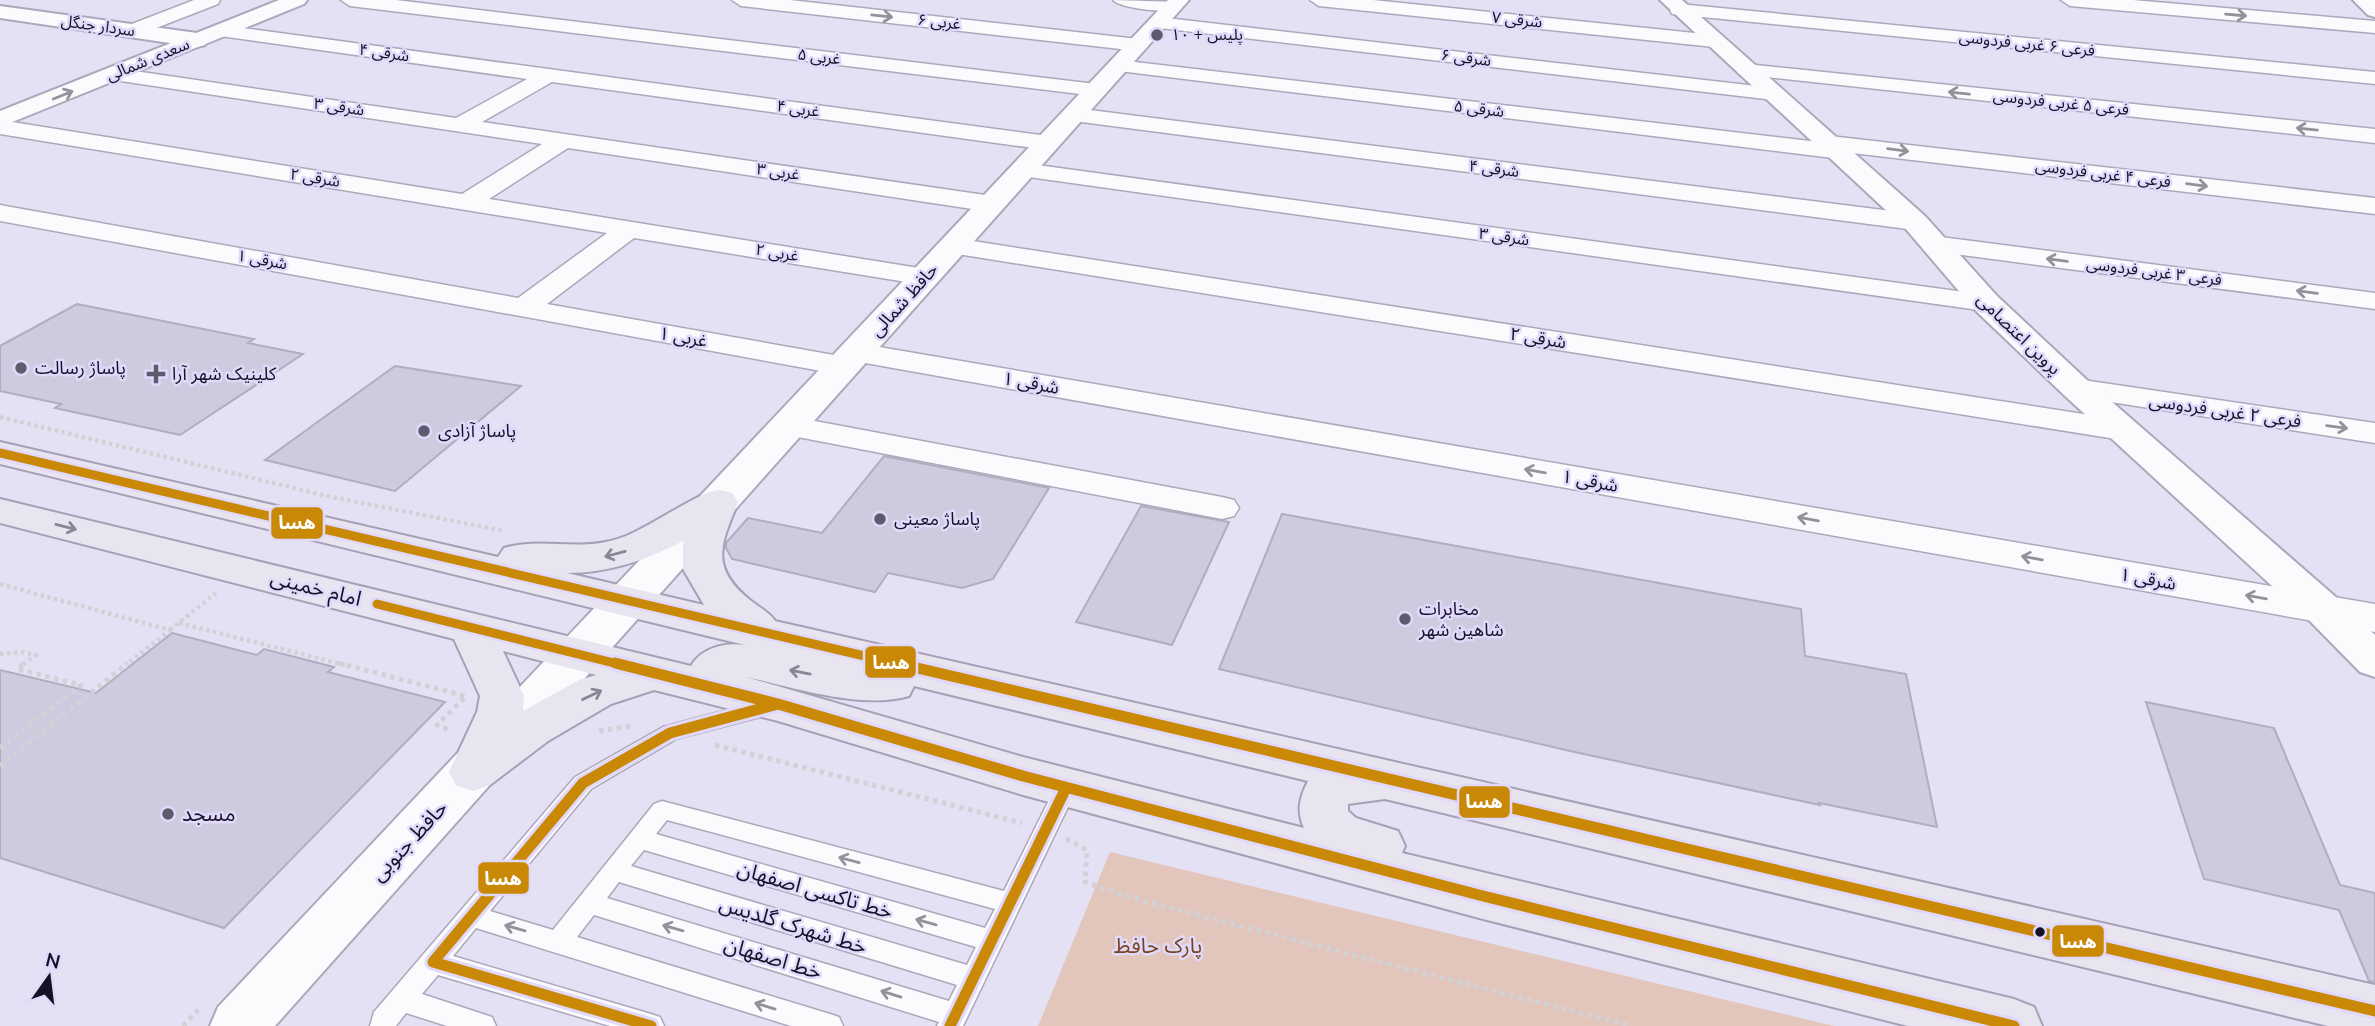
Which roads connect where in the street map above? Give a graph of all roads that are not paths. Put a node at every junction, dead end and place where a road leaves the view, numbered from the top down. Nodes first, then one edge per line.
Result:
1 (211, 0) edge
2 (297, 0) edge
3 (350, 0) edge
4 (741, 0) edge
5 (1122, 0) edge
6 (1319, 0) edge
7 (2070, 0) edge
8 (1675, 5) edge
9 (0, 12) edge
10 (541, 23) junction
11 (2375, 27) edge
12 (1153, 28) edge
13 (131, 31) junction
14 (219, 31) junction
15 (197, 40) junction
16 (1714, 41) junction
17 (462, 64) junction
18 (1746, 70) junction
19 (114, 74) junction
20 (548, 76) junction
21 (2375, 78) edge
22 (1096, 90) junction
23 (1774, 94) junction
24 (1074, 115) junction
25 (0, 120) edge
26 (460, 125) junction
27 (0, 127) edge
28 (2375, 136) edge
29 (563, 141) junction
30 (1048, 143) junction
31 (1835, 147) junction
32 (1023, 170) junction
33 (466, 203) junction
34 (992, 204) junction
35 (2375, 206) edge
36 (0, 213) edge
37 (629, 229) junction
38 (1924, 233) junction
39 (954, 246) junction
40 (925, 277) junction
41 (2375, 301) edge
42 (1986, 303) junction
43 (523, 308) junction
44 (850, 359) junction
45 (2076, 388) junction
46 (788, 426) junction
47 (2122, 430) junction
48 (2375, 433) edge
49 (0, 453) edge
50 (719, 502) junction
51 (1222, 508) dead end
52 (0, 511) edge
53 (404, 548) junction
54 (629, 601) junction
55 (2323, 609) junction
56 (2375, 618) edge
57 (470, 628) junction
58 (766, 634) junction
59 (579, 654) junction
60 (2375, 661) edge
61 (654, 673) junction
62 (940, 676) junction
63 (735, 693) junction
64 (778, 704) junction
65 (459, 757) junction
66 (1399, 783) junction
67 (1066, 788) junction
68 (639, 839) junction
69 (614, 871) junction
70 (1483, 896) junction
71 (589, 903) junction
72 (1010, 903) junction
73 (472, 916) junction
74 (559, 941) junction
75 (991, 941) junction
76 (433, 961) junction
77 (973, 978) junction
78 (401, 999) junction
79 (2375, 1011) edge
80 (220, 1016) edge
81 (953, 1020) edge
82 (383, 1026) edge
83 (483, 1026) edge
84 (651, 1026) edge
85 (830, 1026) edge
86 (2014, 1026) edge

1 - 13 street
2 - 14 main road, سعدی شمالی
3 - 10 street
4 -> 12 street, ۶ غربی
5 - 12 street
6 - 16 street, ۷ شرقی
7 -> 11 street
8 - 16 main road, پروین اعتصامی
8 - 21 street, فرعی ۶ غربی فردوسی
9 - 13 main road, سردار جنگل
10 - 17 street
10 - 22 street, ۵ غربی
12 - 22 main road, حافظ شمالی
12 - 23 street, ۶ شرقی
12 - 31 street, ۵ شرقی
13 - 15 main road, سردار جنگل
14 - 15 main road, سعدی شمالی
14 - 17 street, ۴ شرقی
15 - 19 main road, سعدی شمالی
16 - 18 main road, پروین اعتصامی
17 - 20 street, ۴ شرقی
18 - 23 main road, پروین اعتصامی
28 -> 18 street, فرعی ۵ غربی فردوسی
25 -> 19 main road, سعدی شمالی
19 - 26 street, ۳ شرقی
20 - 26 street
20 - 30 street, ۴ غربی
22 - 24 main road, حافظ شمالی
23 - 31 main road, پروین اعتصامی
24 - 30 main road, حافظ شمالی
24 - 38 street, ۴ شرقی
26 - 29 street, ۳ شرقی
27 - 33 street, ۲ شرقی
29 - 33 street
29 - 34 street, ۳ غربی
30 - 32 main road, حافظ شمالی
31 -> 35 street, فرعی ۴ غربی فردوسی
31 - 38 main road, پروین اعتصامی
32 - 34 main road, حافظ شمالی
32 - 42 street, ۳ شرقی
33 - 37 street, ۲ شرقی
34 - 39 main road, حافظ شمالی
36 - 43 street, ۱ شرقی
37 - 40 street, ۲ غربی
37 - 43 street
41 -> 38 street, فرعی ۳ غربی فردوسی
38 - 42 main road, پروین اعتصامی
39 - 40 main road, حافظ شمالی
39 - 47 street, ۲ شرقی
40 - 44 main road, حافظ شمالی
42 - 45 main road, پروین اعتصامی
43 - 44 street, ۱ غربی
44 - 46 main road, حافظ شمالی
55 -> 44 street, ۱ شرقی
45 - 47 main road, پروین اعتصامی
45 -> 48 street, فرعی ۲ غربی فردوسی
46 - 50 main road, حافظ شمالی
46 - 51 street
47 - 55 main road, پروین اعتصامی
49 - 53 main road
50 -> 53 main road
50 - 54 main road, حافظ شمالی
50 - 58 main road
52 -> 57 main road, امام خمینی
53 - 54 main road
54 - 58 main road
54 - 59 main road, حافظ شمالی
55 - 56 street, ۱ شرقی
55 - 60 main road, پروین اعتصامی
57 - 59 main road, امام خمینی
57 - 65 main road
58 - 62 main road
59 - 61 main road, امام خمینی
59 - 65 main road, حافظ جنوبی
61 - 63 main road, امام خمینی
65 -> 61 main road
62 -> 63 main road
62 - 66 main road
63 - 64 main road, امام خمینی
64 - 67 main road, امام خمینی
64 - 73 lane
65 - 80 main road, حافظ جنوبی
66 - 70 main road
66 - 79 main road
67 - 70 main road, امام خمینی
67 - 72 lane
68 - 69 lane
72 -> 68 lane, خط تاکسی اصفهان
75 -> 68 lane, خط تاکسی اصفهان
69 - 71 lane
69 - 77 lane, خط شهرک گلدیس
70 - 86 main road, امام خمینی
71 - 74 lane
81 -> 71 lane, خط اصفهان
72 - 75 lane
74 -> 73 lane
73 - 76 lane
85 -> 74 lane
75 - 77 lane
76 - 78 lane
76 - 84 lane
77 - 81 lane
78 - 82 lane
78 - 83 lane

